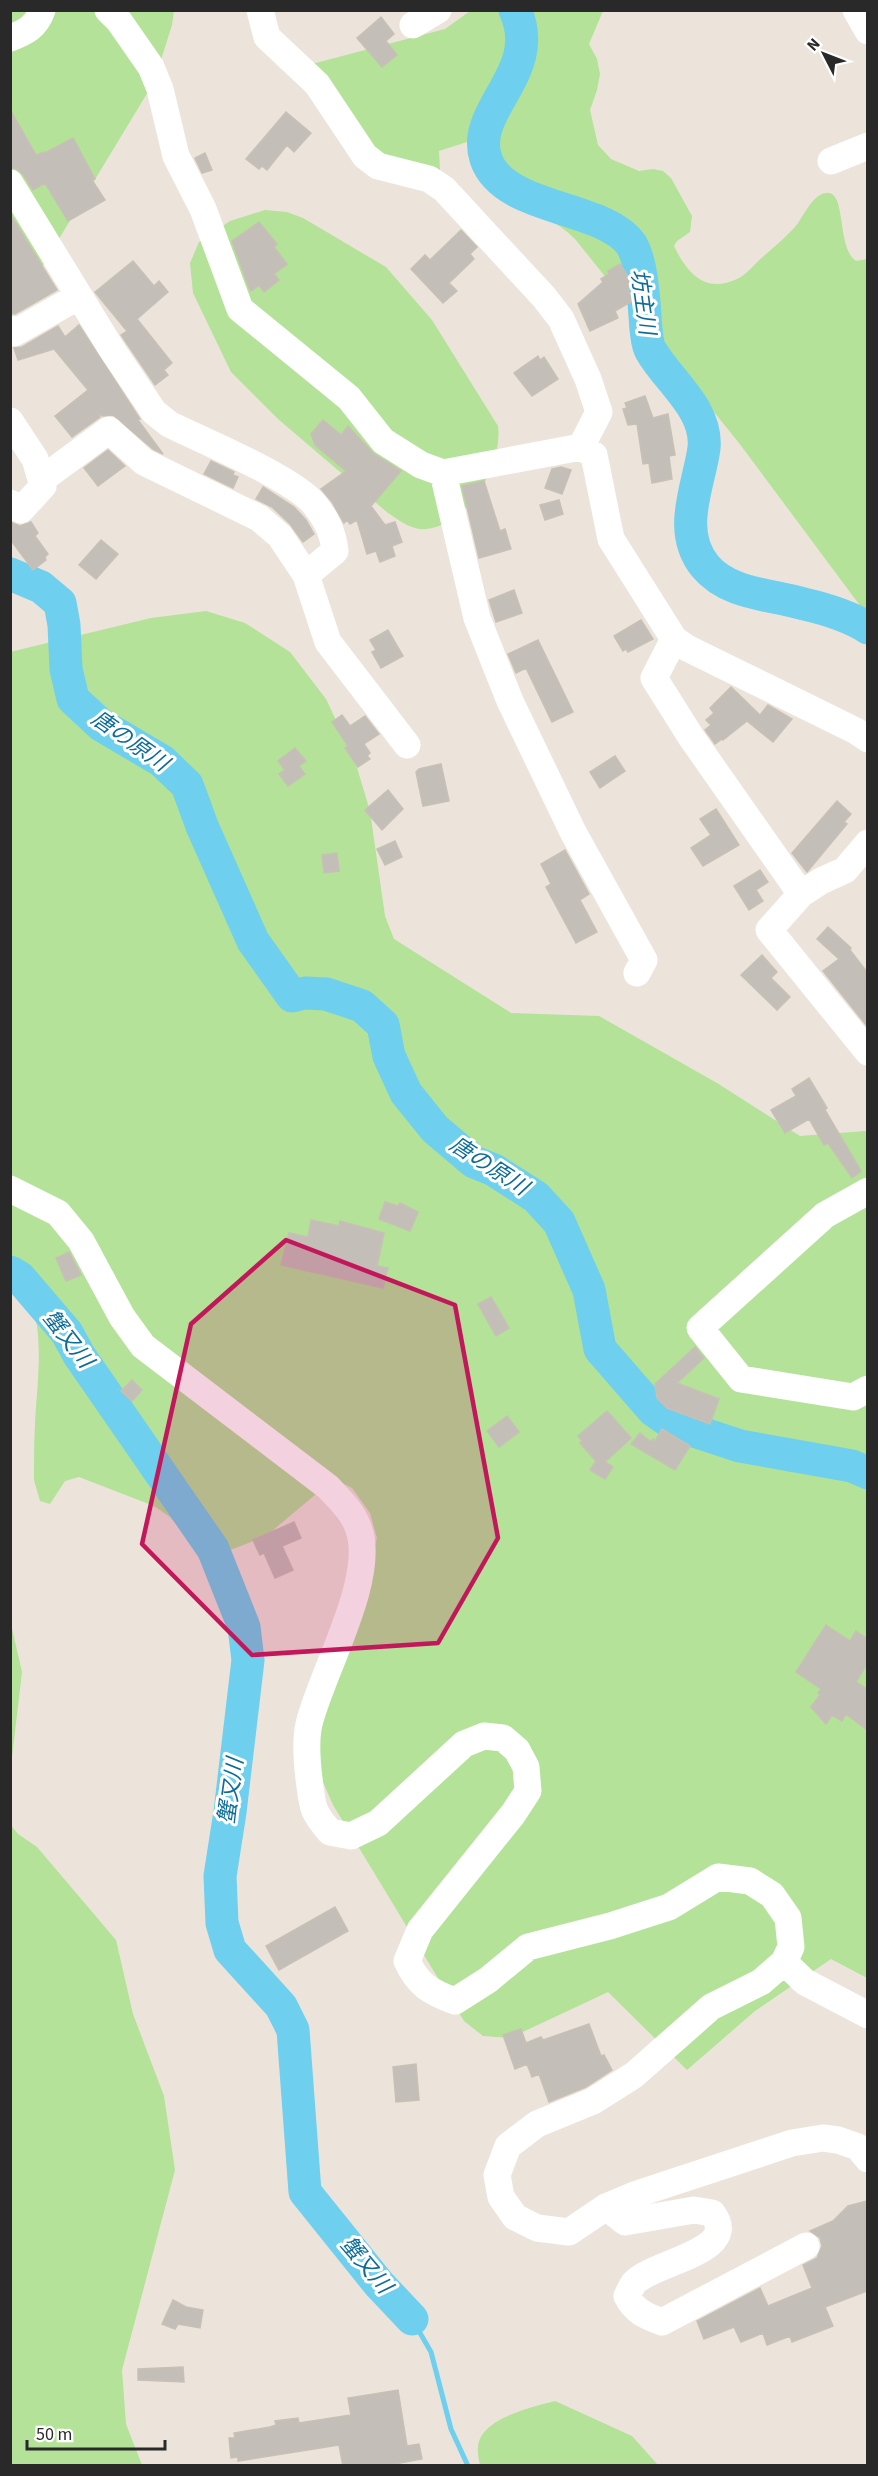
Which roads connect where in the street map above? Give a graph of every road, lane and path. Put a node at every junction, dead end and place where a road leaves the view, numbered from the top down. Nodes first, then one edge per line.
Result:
1 (42, 10) edge
2 (108, 10) edge
3 (260, 10) edge
4 (438, 10) edge
5 (856, 10) edge
6 (413, 25) dead end
7 (867, 30) edge
8 (10, 38) edge
9 (867, 146) edge
10 (831, 162) dead end
11 (10, 183) edge
12 (79, 296) junction
13 (10, 328) edge
14 (10, 421) edge
15 (581, 447) junction
16 (443, 473) junction
17 (41, 480) junction
18 (10, 503) edge
19 (306, 575) junction
20 (674, 639) junction
21 (867, 739) edge
22 (407, 745) dead end
23 (867, 843) edge
24 (801, 894) junction
25 (637, 973) dead end
26 (867, 1052) edge
27 (10, 1189) edge
28 (867, 1191) edge
29 (867, 1389) edge
30 (784, 1962) junction
31 (867, 2015) edge
32 (867, 2159) edge
33 (606, 2207) junction
34 (806, 2246) dead end

1 - 8 street
2 - 16 street
3 - 15 street
4 - 6 street
5 - 7 street
9 - 10 street
11 - 12 street
12 - 13 street
12 - 19 street
14 - 17 street
15 - 16 street
15 - 20 street
16 - 25 street
17 - 18 street
17 - 19 street
19 - 22 street
20 - 21 street
20 - 24 street
23 - 24 street
24 - 26 street
27 - 30 street
28 - 29 street
30 - 31 street
30 - 33 street
32 - 33 street
33 - 34 street

